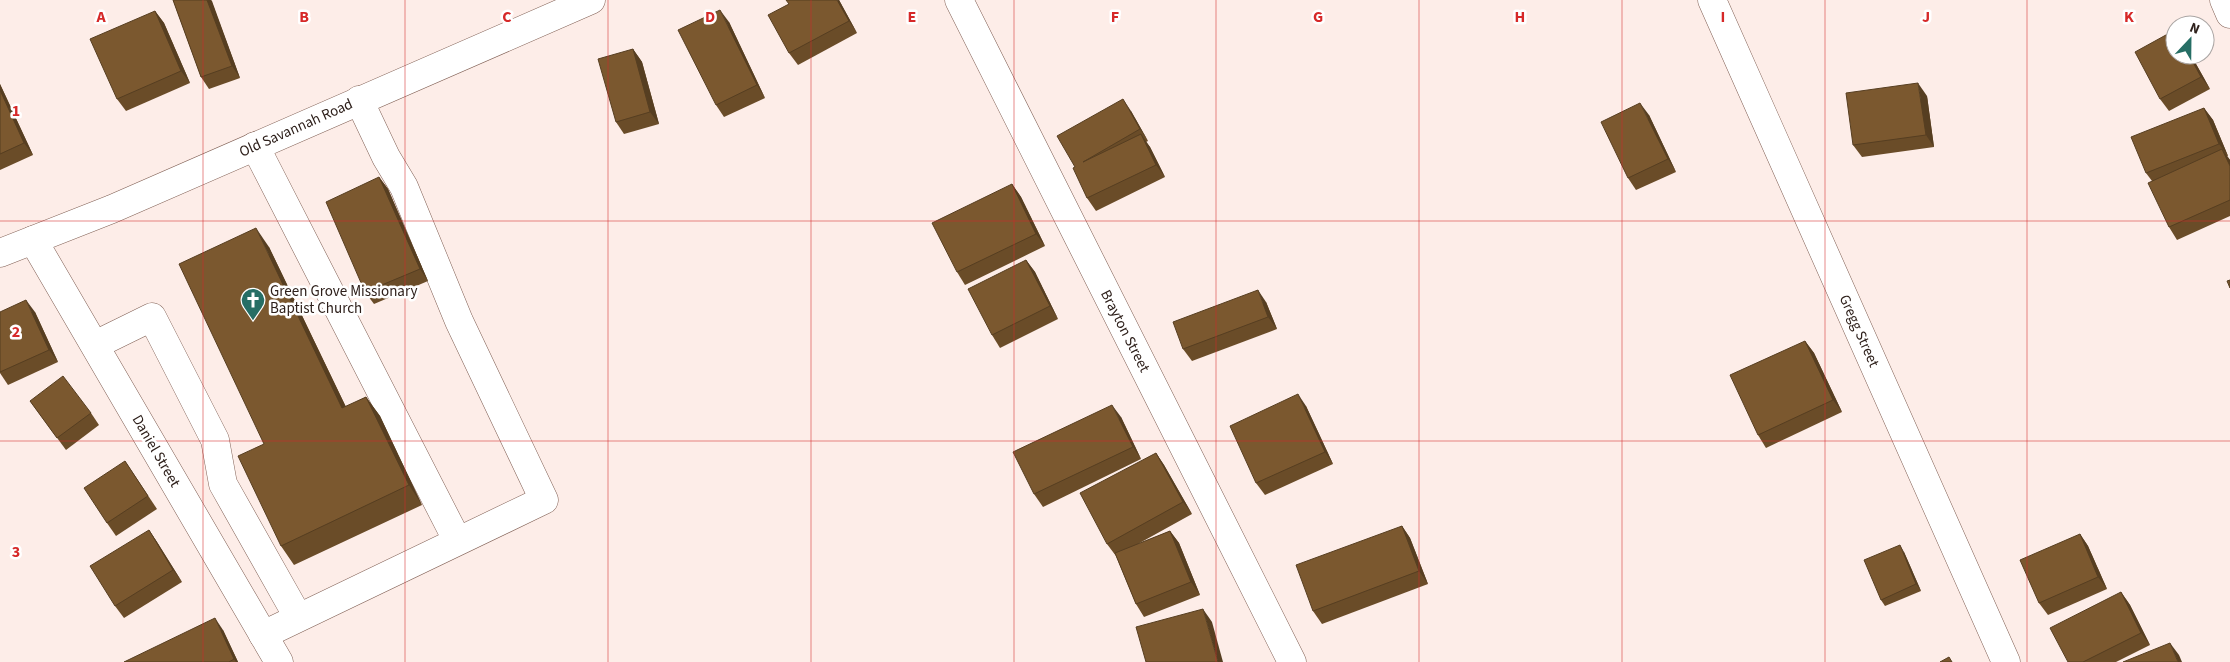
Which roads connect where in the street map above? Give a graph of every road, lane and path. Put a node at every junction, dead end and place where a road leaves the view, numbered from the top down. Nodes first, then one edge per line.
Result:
1 (591, 0) edge
2 (959, 0) edge
3 (1712, 0) edge
4 (2224, 0) edge
5 (2230, 14) edge
6 (359, 100) junction
7 (255, 146) junction
8 (33, 240) junction
9 (0, 253) edge
10 (95, 346) junction
11 (223, 484) junction
12 (187, 503) junction
13 (457, 540) junction
14 (298, 617) junction
15 (263, 635) junction
16 (279, 662) edge
17 (1292, 662) edge
18 (2006, 662) edge

1 - 6 street, Old Savannah Road
2 - 17 street, Brayton Street
3 - 18 street, Gregg Street
4 - 5 street
6 - 7 street, Old Savannah Road
6 - 13 street
7 - 8 street, Old Savannah Road
7 - 13 street
8 - 9 street, Old Savannah Road
8 - 10 street, Daniel Street
10 - 11 street
10 - 12 street, Daniel Street
11 - 12 street
11 - 14 street
12 - 15 street, Daniel Street
13 - 14 street
14 - 15 street
15 - 16 street, Daniel Street

